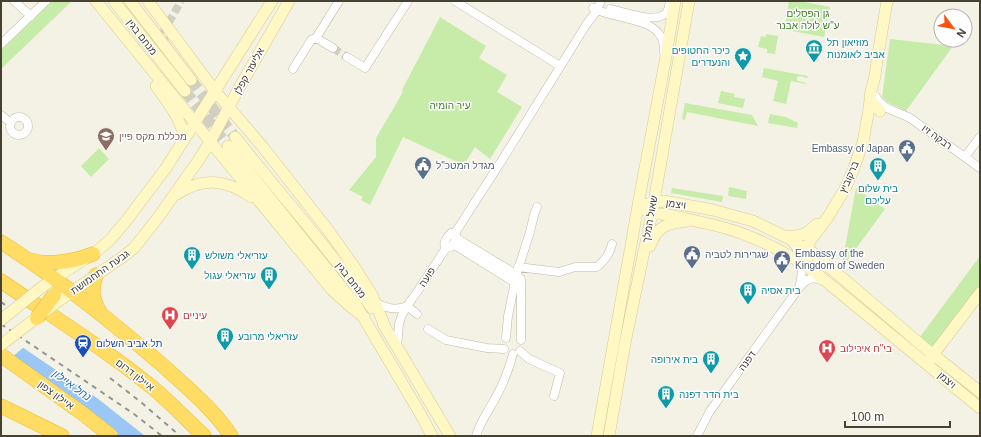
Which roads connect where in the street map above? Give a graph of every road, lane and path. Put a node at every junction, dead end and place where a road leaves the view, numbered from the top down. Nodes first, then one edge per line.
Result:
1 (14, 1) edge
2 (46, 1) edge
3 (96, 1) edge
4 (114, 1) edge
5 (130, 1) edge
6 (148, 1) edge
7 (272, 1) edge
8 (290, 1) edge
9 (339, 1) edge
10 (408, 1) edge
11 (455, 1) edge
12 (670, 1) edge
13 (675, 1) edge
14 (689, 1) edge
15 (887, 1) edge
16 (597, 5) edge
17 (607, 11) junction
18 (106, 13) junction
19 (31, 16) junction
20 (586, 25) junction
21 (316, 38) junction
22 (1, 44) edge
23 (332, 48) tunnel mouth
24 (347, 57) tunnel mouth
25 (665, 62) junction
26 (560, 66) junction
27 (293, 69) dead end
28 (191, 80) tunnel mouth
29 (185, 91) tunnel mouth
30 (215, 91) junction
31 (875, 103) junction
32 (229, 107) junction
33 (892, 110) junction
34 (1, 115) edge
35 (11, 123) dead end
36 (195, 123) junction
37 (235, 137) tunnel mouth
38 (980, 137) edge
39 (184, 140) junction
40 (210, 142) junction
41 (228, 146) tunnel mouth
42 (965, 157) junction
43 (980, 168) edge
44 (845, 189) junction
45 (173, 197) junction
46 (638, 205) junction
47 (264, 206) junction
48 (537, 207) dead end
49 (653, 208) junction
50 (693, 221) junction
51 (787, 238) junction
52 (452, 241) junction
53 (1, 242) edge
54 (612, 244) dead end
55 (93, 254) junction
56 (802, 255) junction
57 (28, 259) junction
58 (640, 271) junction
59 (96, 275) junction
60 (517, 276) junction
61 (54, 278) junction
62 (1, 281) edge
63 (826, 282) junction
64 (799, 288) junction
65 (72, 291) junction
66 (980, 293) edge
67 (57, 297) junction
68 (375, 302) junction
69 (407, 306) junction
70 (101, 314) junction
71 (417, 314) dead end
72 (364, 317) junction
73 (37, 318) joint
74 (1, 320) edge
75 (386, 329) junction
76 (428, 329) dead end
77 (506, 338) junction
78 (522, 340) junction
79 (1, 345) edge
80 (398, 347) junction
81 (504, 349) junction
82 (516, 353) junction
83 (1, 355) edge
84 (930, 359) junction
85 (980, 392) edge
86 (554, 396) dead end
87 (1, 406) edge
88 (980, 408) edge
89 (448, 432) edge
90 (428, 434) edge
91 (62, 436) edge
92 (111, 436) edge
93 (204, 436) edge
94 (230, 436) edge
95 (476, 436) edge
96 (597, 436) edge
97 (610, 436) edge
98 (697, 436) edge

1 - 19 street
2 - 19 street
3 - 18 main road
4 - 29 main road, מנחם בגין
5 - 28 main road, מנחם בגין
6 - 30 main road
7 - 30 main road, אליעזר קפלן
8 - 32 main road, אליעזר קפלן
9 - 21 street
10 - 24 street
11 - 26 street
12 - 17 street
13 - 25 main road, שאול המלך
14 - 49 main road, שאול המלך
15 - 31 main road, ברקוביץ
16 - 17 street
16 - 20 street
17 - 20 street
17 - 25 street
18 - 36 main road
18 - 39 main road
19 - 22 street
20 - 26 street, פועה
21 - 23 street
21 - 27 street
25 - 46 main road, שאול המלך
26 - 52 street, פועה
30 - 32 main road
30 - 36 main road, אליעזר קפלן
31 - 33 street, רבקה זיו
31 - 33 street, רבקה זיו
31 - 44 main road, ברקוביץ
31 - 56 main road, ברקוביץ
32 - 40 main road, אליעזר קפלן
32 - 68 main road
33 - 42 street, רבקה זיו
34 - 35 street
36 - 39 main road, גבעת התחמושת
36 - 40 main road
37 - 75 main road, מנחם בגין
38 - 42 street
39 - 55 main road, גבעת התחמושת
40 - 45 main road, גבעת התחמושת
40 - 47 main road
41 - 72 main road, מנחם בגין
42 - 43 street, רבקה זיו
44 - 51 main road
44 - 56 main road, ברקוביץ
45 - 47 main road
45 - 59 main road, גבעת התחמושת
46 - 49 main road, ויצמן
46 - 96 main road, שאול המלך
47 - 72 main road
48 - 60 street
49 - 50 main road, ויצמן
49 - 51 main road, ויצמן
49 - 58 main road, שאול המלך
50 - 56 main road, ויצמן
50 - 58 main road
51 - 56 main road, ויצמן
52 - 60 street
52 - 69 street, פועה
53 - 57 highway
54 - 60 street
55 - 57 highway
55 - 61 main road, גבעת התחמושת
56 - 63 main road, ויצמן
56 - 64 street
56 - 84 main road, ויצמן
57 - 61 highway
58 - 97 main road, שאול המלך
59 - 65 main road, גבעת התחמושת
59 - 70 highway
60 - 77 street
60 - 78 street
61 - 65 highway
61 - 67 highway
61 - 74 main road, גבעת התחמושת, bridge
62 - 93 highway, איילון דרום
63 - 64 street, דפנה
63 - 84 main road, ויצמן
64 - 98 street, דפנה
65 - 67 main road, גבעת התחמושת
65 - 70 highway
66 - 84 main road
67 - 73 highway, bridge
68 - 69 street
68 - 75 main road
69 - 71 street
69 - 80 street, פועה
70 - 94 highway
72 - 90 main road, מנחם בגין
73 - 79 main road, bridge
75 - 80 main road, מנחם בגין
76 - 81 street
77 - 78 street
77 - 81 street
78 - 82 street
80 - 89 main road, מנחם בגין
81 - 82 street
82 - 86 street
82 - 95 street
83 - 92 highway, איילון צפון
84 - 85 main road, ויצמן
84 - 88 main road, ויצמן
87 - 91 highway
89 - 90 main road

